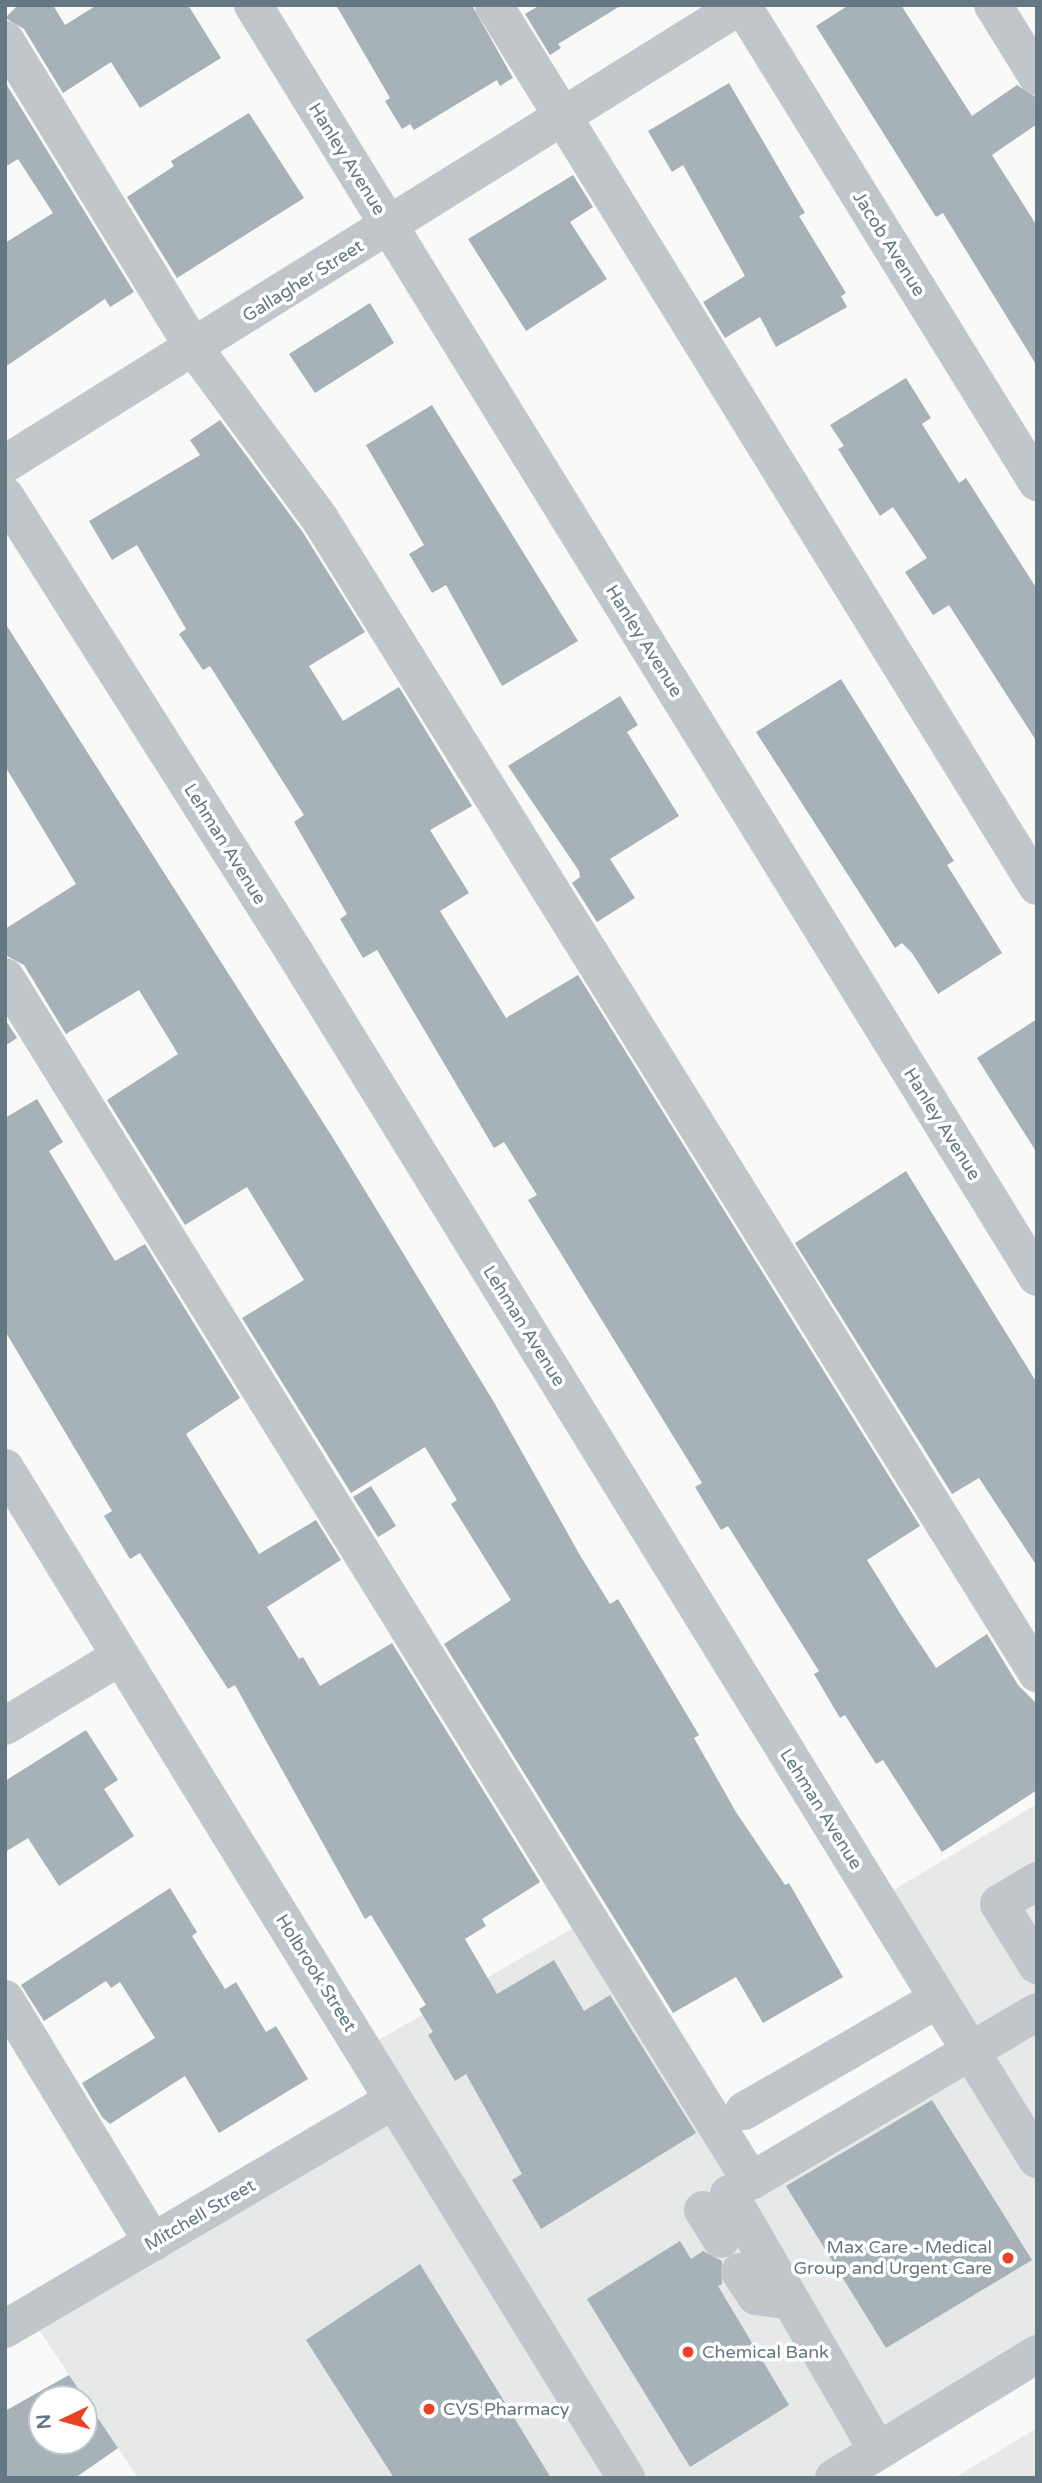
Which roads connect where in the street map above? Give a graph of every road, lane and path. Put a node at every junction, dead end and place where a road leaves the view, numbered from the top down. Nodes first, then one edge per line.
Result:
1 (253, 5) edge
2 (494, 5) edge
3 (741, 5) edge
4 (993, 5) edge
5 (5, 40) edge
6 (1037, 76) edge
7 (564, 117) junction
8 (390, 228) junction
9 (194, 348) junction
10 (5, 464) edge
11 (1037, 482) edge
12 (5, 496) edge
13 (1037, 886) edge
14 (5, 977) edge
15 (1037, 1277) edge
16 (5, 1468) edge
17 (121, 1656) junction
18 (1037, 1673) edge
19 (5, 1726) edge
20 (1037, 1881) edge
21 (1037, 1965) edge
22 (938, 1999) junction
23 (1037, 2012) edge
24 (9, 2014) edge
25 (970, 2050) junction
26 (394, 2100) junction
27 (744, 2111) dead end
28 (1037, 2159) edge
29 (718, 2214) dead end
30 (153, 2242) junction
31 (740, 2272) dead end
32 (791, 2301) junction
33 (5, 2329) edge
34 (1037, 2354) edge
35 (878, 2451) junction
36 (626, 2478) edge
37 (834, 2478) edge

1 - 8 street, Hanley Avenue
2 - 7 street
3 - 7 street, Gallagher Street
3 - 11 street, Jacob Avenue
4 - 6 street
5 - 9 street
7 - 8 street, Gallagher Street
7 - 13 street
8 - 9 street, Gallagher Street
8 - 15 street, Hanley Avenue
9 - 10 street, Gallagher Street
9 - 18 street
12 - 22 street, Lehman Avenue
14 - 25 street
16 - 17 street, Holbrook Street
17 - 19 street
17 - 26 street, Holbrook Street
20 - 21 street
22 - 25 street, Lehman Avenue
22 - 27 street
23 - 25 street
24 - 30 street
25 - 28 street, Lehman Avenue
26 - 30 street, Mitchell Street
26 - 36 street, Holbrook Street
29 - 32 street
30 - 33 street, Mitchell Street
31 - 32 street
32 - 35 street
34 - 35 street
35 - 37 street

